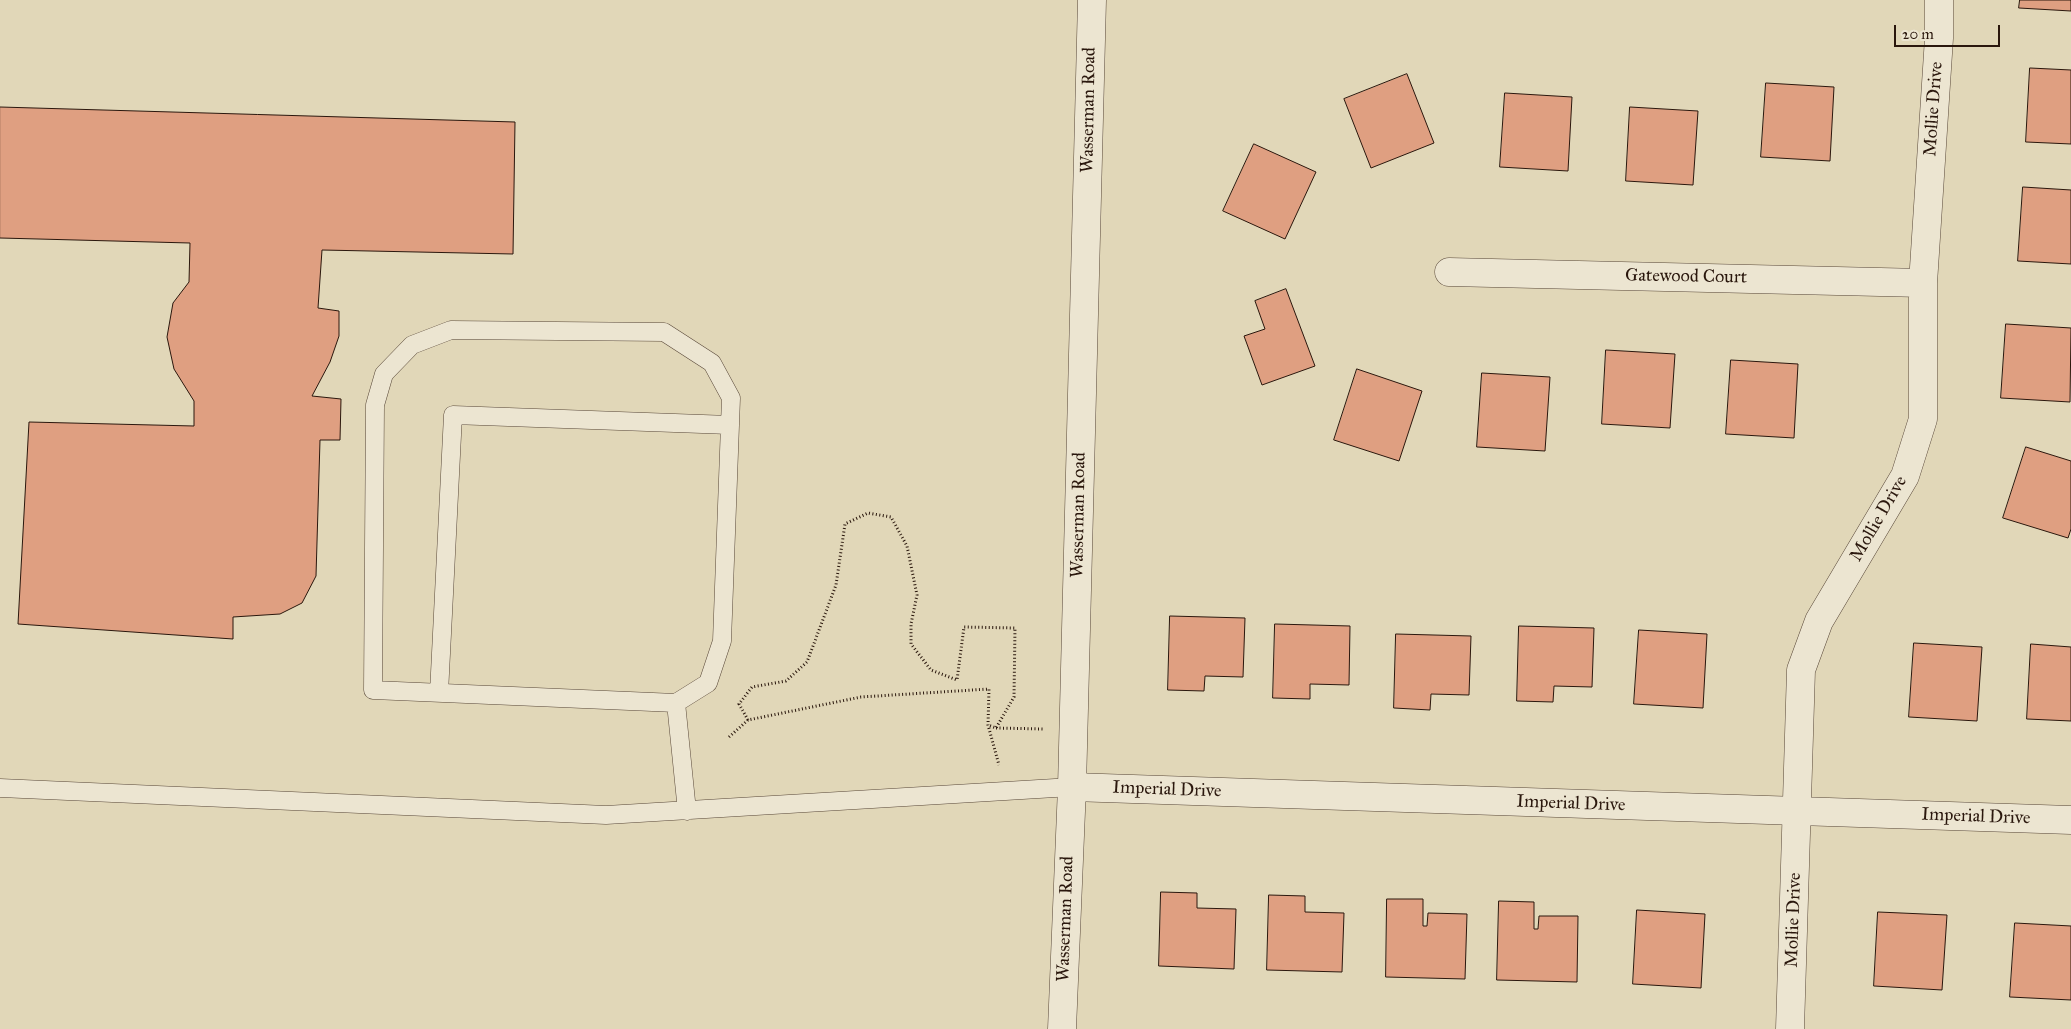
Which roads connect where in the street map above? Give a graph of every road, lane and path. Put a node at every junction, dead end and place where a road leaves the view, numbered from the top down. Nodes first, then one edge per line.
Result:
1 (1092, 0) edge
2 (1939, 0) edge
3 (1449, 272) dead end
4 (1923, 283) junction
5 (730, 425) junction
6 (439, 693) junction
7 (676, 703) junction
8 (748, 720) junction
9 (988, 725) junction
10 (996, 728) junction
11 (1074, 730) junction
12 (729, 737) dead end
13 (1072, 787) junction
14 (0, 788) edge
15 (1005, 791) junction
16 (688, 811) junction
17 (1797, 812) junction
18 (2071, 820) edge
19 (1062, 1029) edge
20 (1790, 1029) edge

1 - 11 street, Wasserman Road
2 - 4 street, Mollie Drive
3 - 4 street, Gatewood Court
4 - 17 street, Mollie Drive
5 - 6 lane
5 - 6 lane
5 - 7 lane
6 - 7 lane
7 - 16 lane
8 - 9 path
8 - 10 path
8 - 12 path
9 - 10 path
9 - 15 path
10 - 11 path
11 - 13 street, Wasserman Road
13 - 15 lane
13 - 17 street, Imperial Drive
13 - 19 street, Wasserman Road
14 - 16 lane
15 - 16 lane
17 - 18 street, Imperial Drive
17 - 20 street, Mollie Drive

